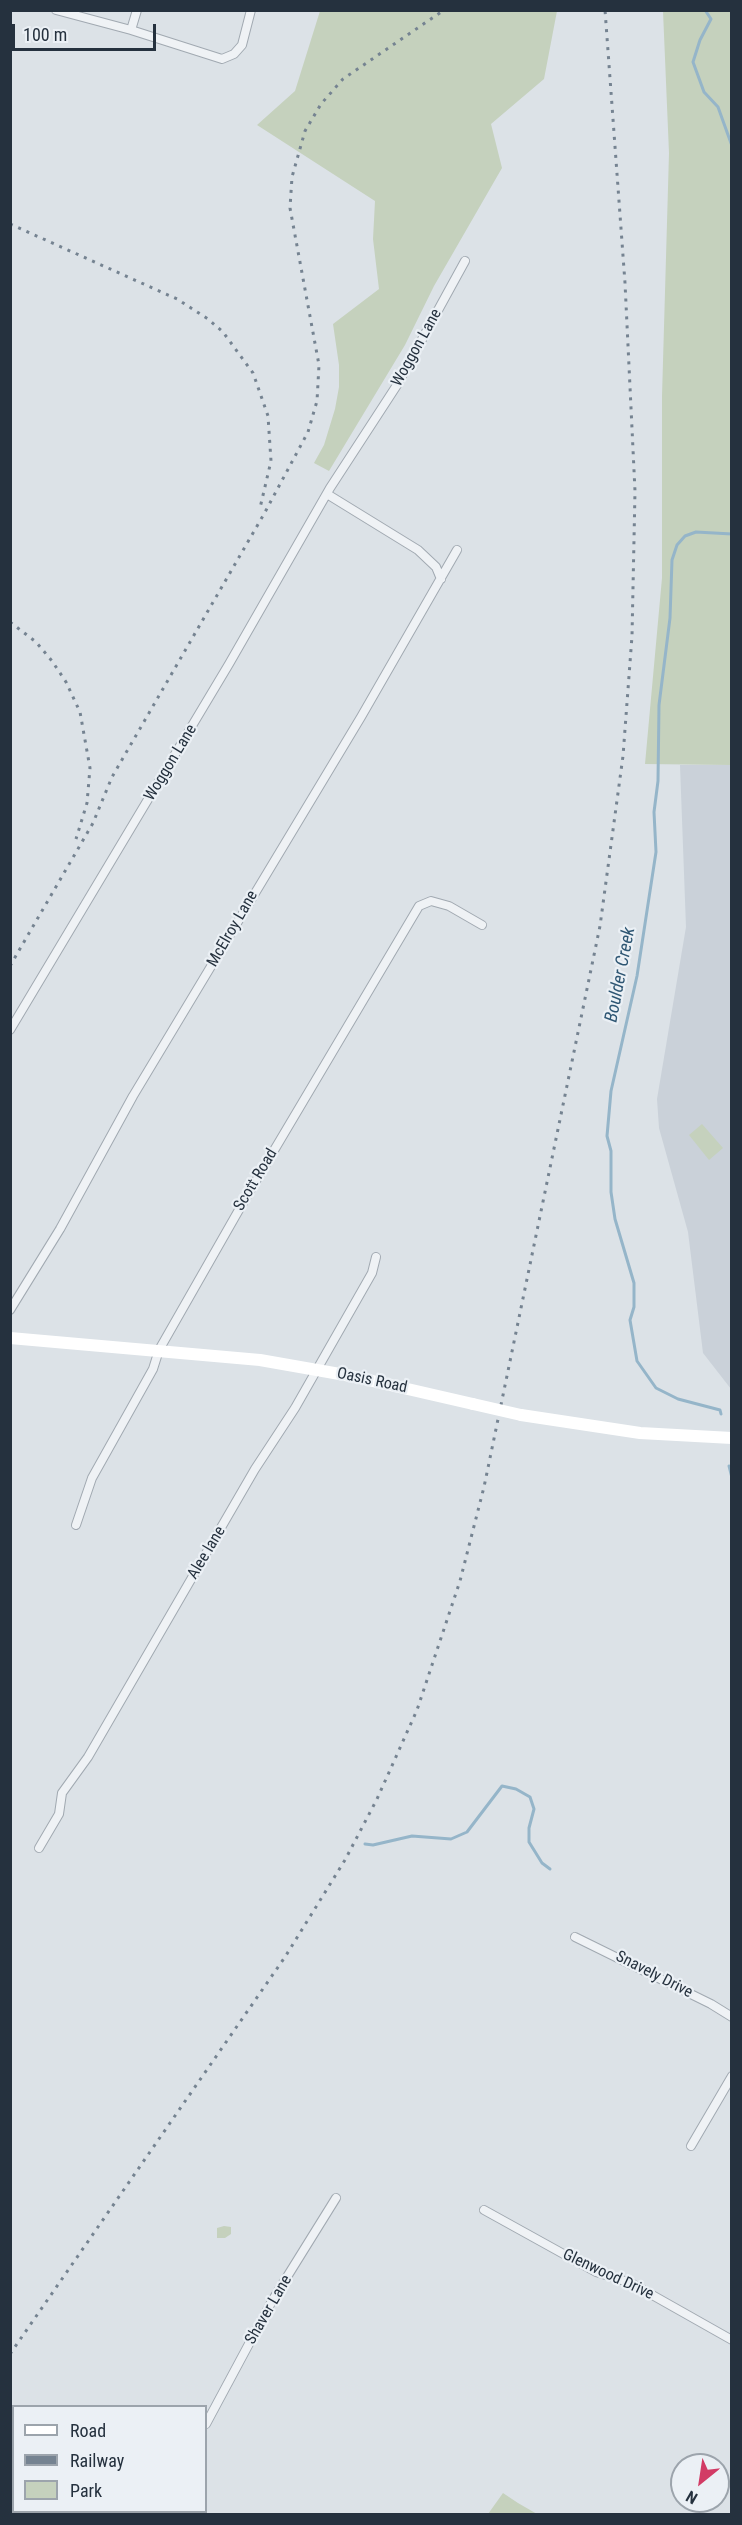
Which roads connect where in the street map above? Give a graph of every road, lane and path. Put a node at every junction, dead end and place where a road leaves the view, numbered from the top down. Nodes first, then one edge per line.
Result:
1 (56, 10) edge
2 (137, 10) edge
3 (251, 10) edge
4 (131, 30) junction
5 (465, 261) dead end
6 (327, 494) junction
7 (457, 550) dead end
8 (441, 579) junction
9 (482, 925) dead end
10 (10, 1030) edge
11 (376, 1257) dead end
12 (10, 1310) edge
13 (10, 1338) edge
14 (159, 1350) junction
15 (315, 1369) junction
16 (732, 1438) edge
17 (76, 1525) dead end
18 (39, 1848) dead end
19 (575, 1937) dead end
20 (732, 2017) edge
21 (732, 2076) edge
22 (691, 2146) dead end
23 (336, 2198) dead end
24 (484, 2210) dead end
25 (732, 2340) edge
26 (207, 2422) edge

1 - 4 street
2 - 4 street
3 - 4 street
5 - 6 street, Woggon Lane
6 - 8 street
6 - 10 street, Woggon Lane
7 - 8 street, McElroy Lane
8 - 12 street, McElroy Lane
9 - 14 street, Scott Road
11 - 15 street, Alee lane
13 - 14 main road, Oasis Road
14 - 15 main road, Oasis Road
14 - 17 street, Scott Road
15 - 16 main road, Oasis Road, bridge
15 - 18 street, Alee lane
19 - 20 street, Snavely Drive
21 - 22 street
23 - 26 street, Shaver Lane
24 - 25 street, Glenwood Drive

